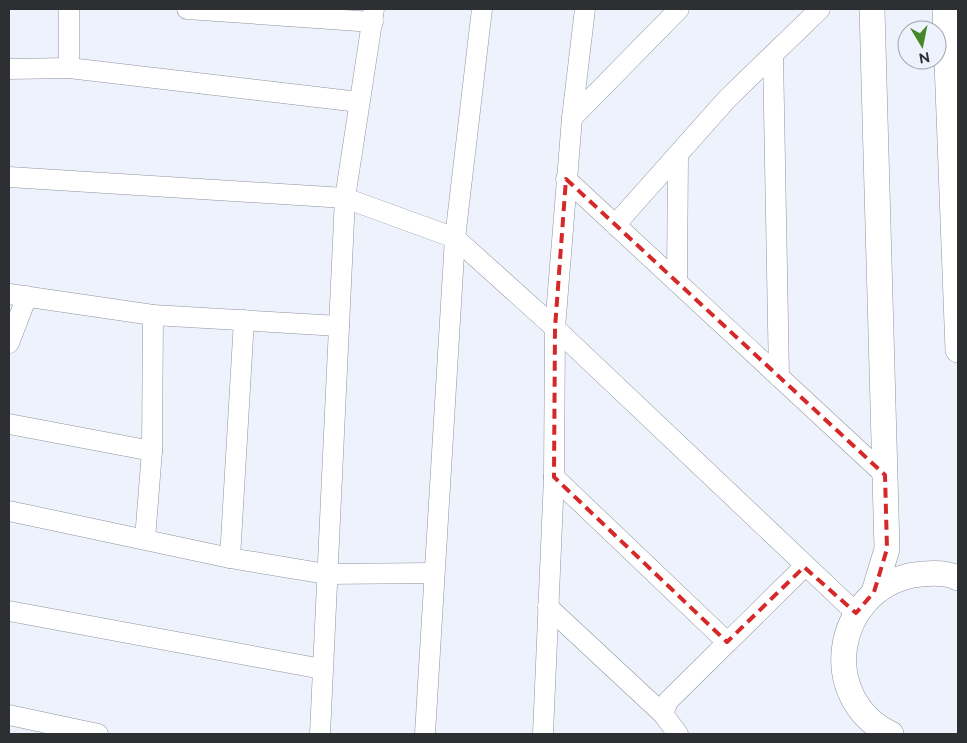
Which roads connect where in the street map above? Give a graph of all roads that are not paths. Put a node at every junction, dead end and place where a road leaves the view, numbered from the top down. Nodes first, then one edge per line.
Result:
1 (69, 9) edge
2 (187, 9) edge
3 (482, 9) edge
4 (585, 9) edge
5 (679, 9) edge
6 (872, 9) edge
7 (945, 9) edge
8 (807, 13) edge
9 (374, 16) edge
10 (773, 54) junction
11 (69, 68) junction
12 (9, 69) edge
13 (359, 102) junction
14 (572, 118) junction
15 (678, 154) junction
16 (9, 178) edge
17 (566, 179) junction
18 (345, 198) junction
19 (615, 225) junction
20 (455, 238) junction
21 (677, 282) junction
22 (18, 295) edge
23 (153, 315) junction
24 (244, 320) junction
25 (339, 326) junction
26 (555, 328) junction
27 (9, 343) edge
28 (958, 344) edge
29 (958, 350) edge
30 (779, 377) junction
31 (9, 424) edge
32 (152, 451) junction
33 (885, 475) junction
34 (554, 477) junction
35 (9, 511) edge
36 (145, 538) junction
37 (230, 558) junction
38 (804, 566) junction
39 (326, 574) junction
40 (433, 574) junction
41 (958, 578) edge
42 (874, 592) junction
43 (548, 608) junction
44 (9, 611) edge
45 (856, 613) junction
46 (727, 642) junction
47 (322, 669) junction
48 (663, 714) junction
49 (9, 715) edge
50 (98, 734) edge
51 (320, 734) edge
52 (425, 734) edge
53 (543, 734) edge
54 (678, 734) edge
55 (890, 734) edge

1 - 11 street
2 - 9 street
3 - 20 street
4 - 14 street
5 - 14 street
6 - 33 street
7 - 28 street
8 - 10 street
9 - 13 street
10 - 15 street
10 - 30 street
11 - 12 street
11 - 13 street
13 - 18 street
14 - 17 street
15 - 19 street
15 - 21 street
16 - 18 street
17 - 19 street
17 - 26 street
18 - 20 street
18 - 25 street
19 - 21 street
20 - 26 street
20 - 40 street
21 - 30 street
22 - 23 street
22 - 27 street
23 - 24 street
23 - 32 street
24 - 25 street
24 - 37 street
25 - 39 street
26 - 34 street
26 - 38 street
28 - 29 street
30 - 33 street
31 - 32 street
32 - 36 street
33 - 42 street
34 - 43 street
34 - 46 street
35 - 36 street
36 - 37 street
37 - 39 street
38 - 45 street
38 - 46 street
39 - 40 street
39 - 47 street
40 - 52 street
41 - 42 street
42 - 45 street
43 - 48 street
43 - 53 street
44 - 47 street
45 - 55 street
46 - 48 street
47 - 51 street
48 - 54 street
49 - 50 street

